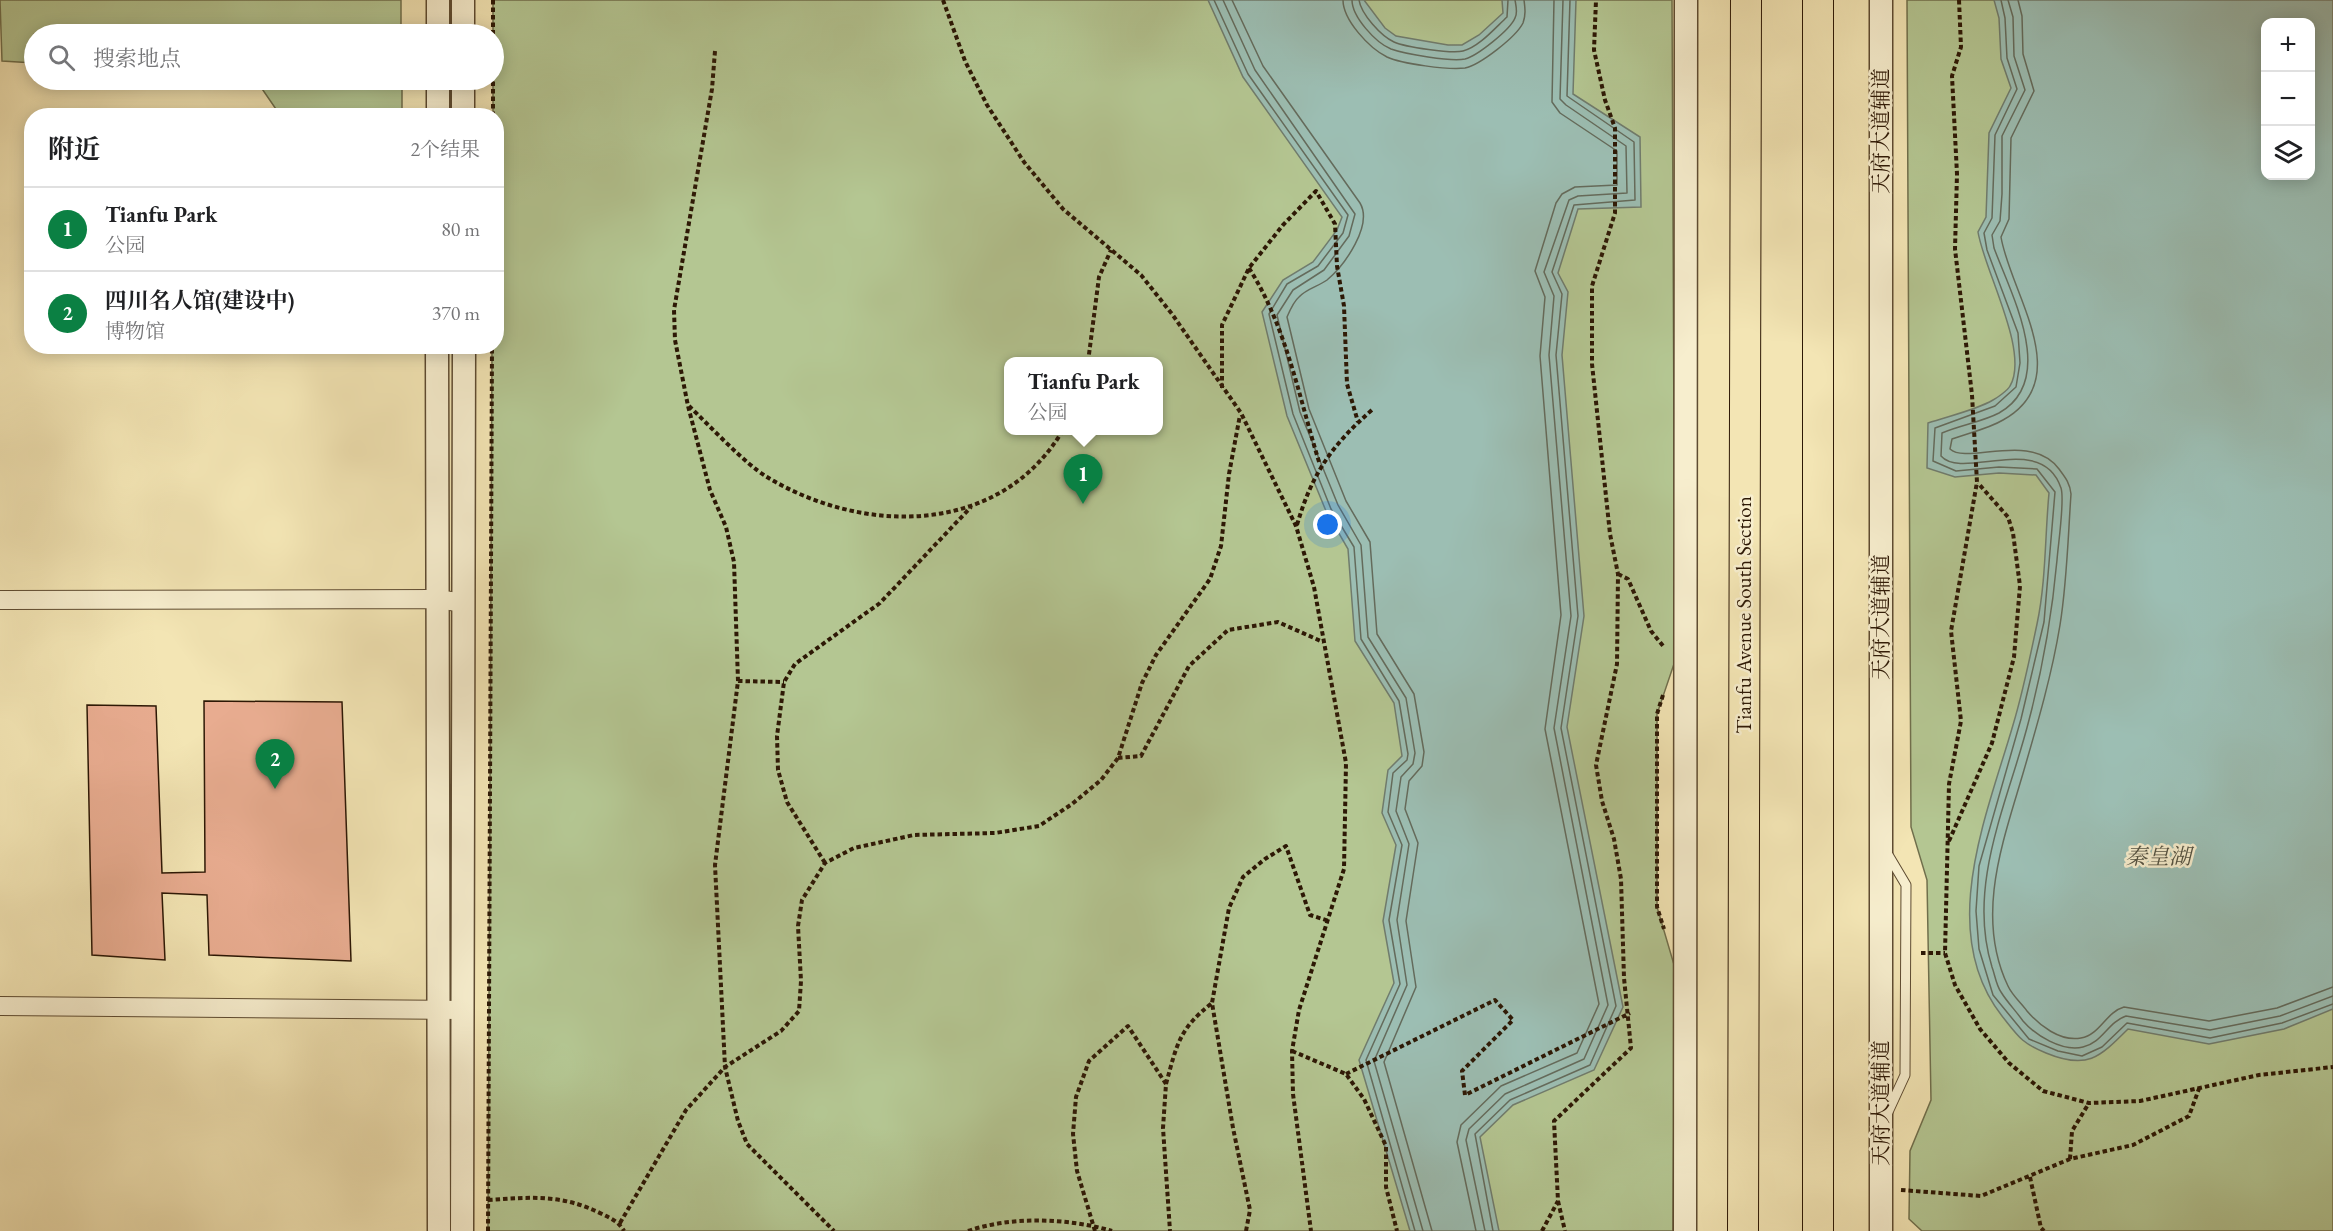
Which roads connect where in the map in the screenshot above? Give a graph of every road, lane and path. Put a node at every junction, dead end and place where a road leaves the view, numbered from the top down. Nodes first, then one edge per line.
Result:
1 (438, 0) edge
2 (463, 0) edge
3 (493, 0) edge
4 (943, 0) edge
5 (1596, 0) edge
6 (1959, 0) edge
7 (1686, 2) edge
8 (1746, 2) edge
9 (1881, 2) edge
10 (1818, 3) edge
11 (438, 24) edge
12 (463, 24) edge
13 (493, 24) edge
14 (715, 51) dead end
15 (438, 90) edge
16 (463, 90) edge
17 (493, 90) edge
18 (438, 108) edge
19 (463, 108) edge
20 (493, 108) edge
21 (1111, 250) junction
22 (1249, 268) junction
23 (437, 354) edge
24 (464, 354) edge
25 (492, 354) edge
26 (1089, 357) edge
27 (1222, 389) junction
28 (688, 406) junction
29 (1372, 409) dead end
30 (1241, 413) junction
31 (1358, 422) junction
32 (1060, 435) edge
33 (1320, 465) junction
34 (1977, 482) junction
35 (971, 507) junction
36 (1296, 526) junction
37 (1618, 574) junction
38 (436, 599) junction
39 (0, 600) edge
40 (465, 603) junction
41 (1324, 642) junction
42 (1669, 653) dead end
43 (738, 681) junction
44 (784, 682) junction
45 (1118, 758) junction
46 (1948, 843) junction
47 (825, 863) junction
48 (1329, 921) junction
49 (1921, 953) dead end
50 (1945, 953) junction
51 (1212, 1003) junction
52 (0, 1006) edge
53 (440, 1009) junction
54 (463, 1010) junction
55 (1630, 1013) junction
56 (1292, 1051) junction
57 (725, 1067) junction
58 (2333, 1067) edge
59 (1346, 1074) junction
60 (1166, 1084) junction
61 (2200, 1086) junction
62 (2089, 1103) junction
63 (2070, 1159) junction
64 (2030, 1178) junction
65 (1900, 1190) dead end
66 (488, 1200) junction
67 (1558, 1201) junction
68 (620, 1223) junction
69 (1092, 1225) junction
70 (439, 1231) edge
71 (462, 1231) edge
72 (488, 1231) edge
73 (624, 1231) edge
74 (834, 1231) edge
75 (968, 1231) edge
76 (1095, 1231) edge
77 (1112, 1231) edge
78 (1170, 1231) edge
79 (1246, 1231) edge
80 (1311, 1231) edge
81 (1397, 1231) edge
82 (1542, 1231) edge
83 (1565, 1231) edge
84 (1685, 1231) edge
85 (1743, 1231) edge
86 (1818, 1231) edge
87 (1881, 1231) edge
88 (2044, 1231) edge

1 - 11 street
2 - 12 street
3 - 13 path
4 - 21 path
5 - 37 path
6 - 34 path
7 - 84 street
8 - 85 highway, Tianfu Avenue South Section
9 - 87 street, 天府大道辅道
10 - 86 highway
14 - 28 path
15 - 18 street
16 - 19 street
17 - 20 path
21 - 26 path
21 - 27 path
22 - 27 path
22 - 31 path
22 - 33 path
23 - 38 street
24 - 40 street
25 - 66 path
27 - 30 path
28 - 35 path
28 - 43 path
29 - 31 path
30 - 36 path
30 - 45 path
31 - 33 path
32 - 35 path
33 - 36 path
34 - 46 path
34 - 46 path
35 - 44 path
36 - 41 path
37 - 42 path
37 - 55 path
38 - 39 street
38 - 40 street
38 - 53 street
40 - 54 street
41 - 45 path
41 - 48 path
43 - 44 path
43 - 57 path
44 - 47 path
45 - 47 path
46 - 50 path
47 - 57 path
48 - 51 path
48 - 56 path
49 - 50 path
50 - 62 path
51 - 60 path
51 - 79 path
52 - 53 street
53 - 54 street
53 - 70 street
54 - 71 street
55 - 59 path
55 - 67 path
56 - 59 path
56 - 80 path
57 - 68 path
57 - 74 path
58 - 61 path
59 - 81 path
60 - 69 path
60 - 78 path
61 - 62 path
61 - 63 path
62 - 63 path
63 - 64 path
64 - 65 path
64 - 88 path
66 - 68 path
66 - 72 path
67 - 82 path
67 - 83 path
68 - 73 path
69 - 75 path
69 - 76 path
69 - 77 path

